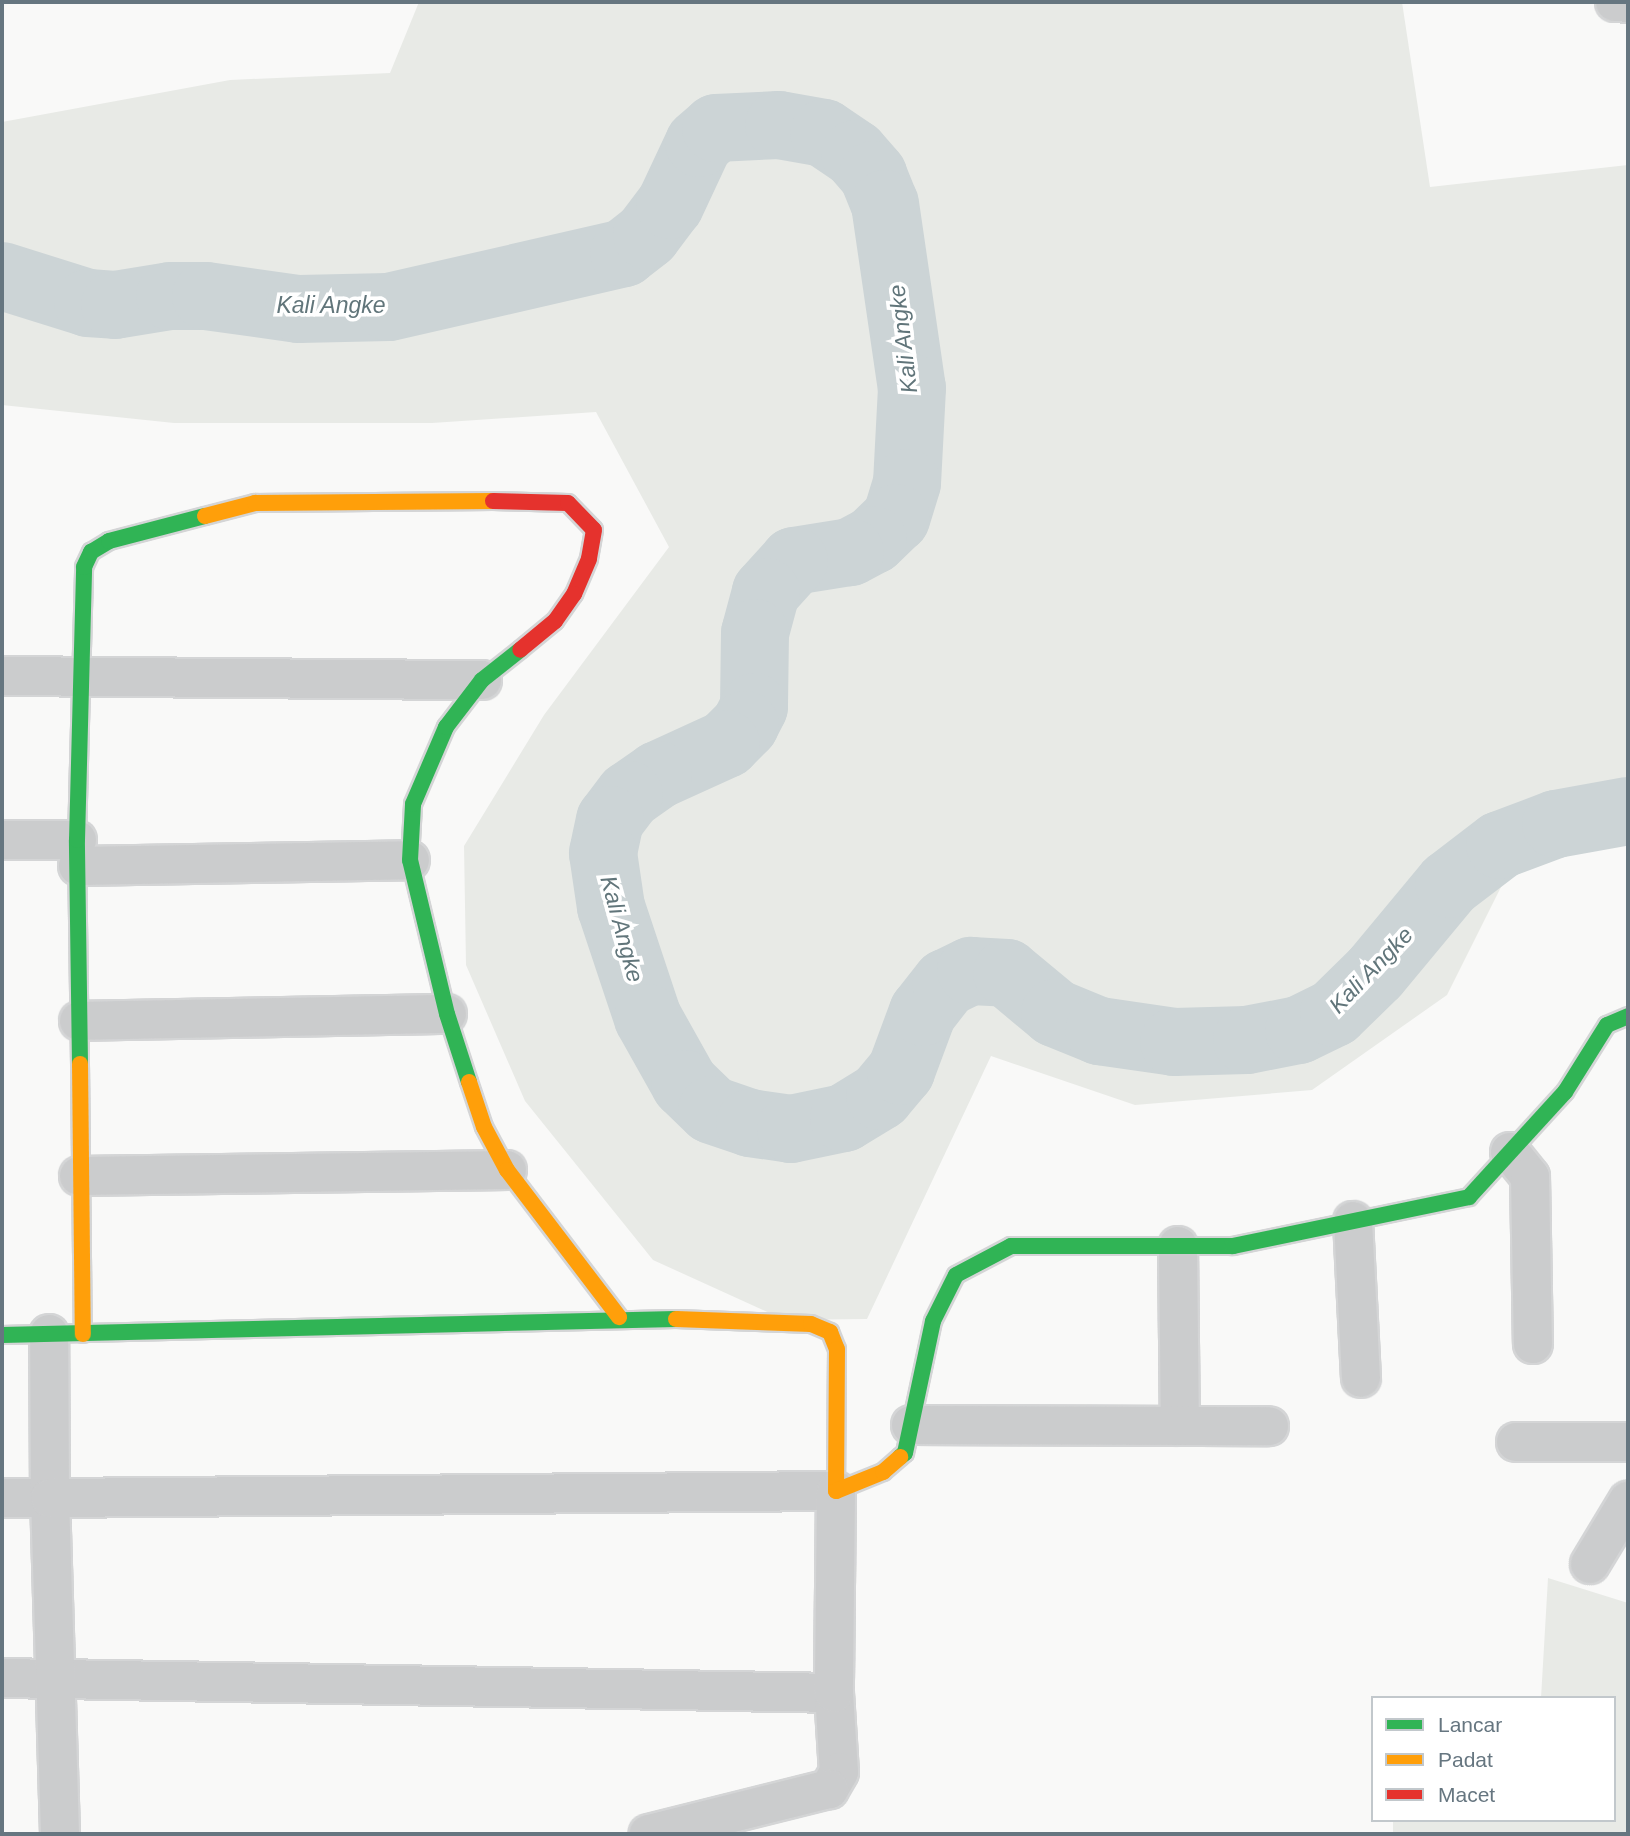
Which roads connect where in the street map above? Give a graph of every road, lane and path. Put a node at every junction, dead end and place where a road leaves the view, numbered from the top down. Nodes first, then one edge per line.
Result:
1 (1615, 2) edge
2 (1628, 3) edge
3 (81, 673) junction
4 (2, 676) edge
5 (482, 680) junction
6 (2, 840) edge
7 (77, 853) junction
8 (410, 860) junction
9 (447, 1014) junction
10 (1628, 1016) edge
11 (79, 1021) junction
12 (1510, 1152) junction
13 (507, 1170) junction
14 (79, 1176) junction
15 (1353, 1221) junction
16 (1178, 1246) junction
17 (619, 1317) junction
18 (66, 1334) junction
19 (2, 1335) edge
20 (1533, 1344) dead end
21 (1361, 1378) dead end
22 (911, 1425) junction
23 (1180, 1426) junction
24 (1269, 1426) dead end
25 (1516, 1442) dead end
26 (1628, 1442) edge
27 (836, 1491) junction
28 (2, 1498) edge
29 (50, 1498) junction
30 (1628, 1501) edge
31 (1590, 1564) dead end
32 (2, 1678) edge
33 (55, 1678) junction
34 (834, 1692) junction
35 (60, 1834) edge
36 (649, 1834) edge

1 - 2 street
3 - 4 street
3 - 5 street
3 - 5 street
3 - 7 street
5 - 8 street
6 - 7 street
7 - 8 street
7 - 11 street
8 - 9 street
9 - 11 street
9 - 13 street
10 - 12 street
11 - 14 street
12 - 15 street
12 - 20 street
13 - 14 street
13 - 17 street
14 - 18 street
15 - 16 street
15 - 21 street
16 - 22 street
16 - 23 street
17 - 18 street
17 - 27 street
18 - 19 street
18 - 29 street
22 - 23 street
22 - 27 street
23 - 24 street
25 - 26 street
27 - 29 street
27 - 34 street
28 - 29 street
29 - 33 street
30 - 31 street
32 - 33 street
33 - 34 street
33 - 35 street
34 - 36 street

